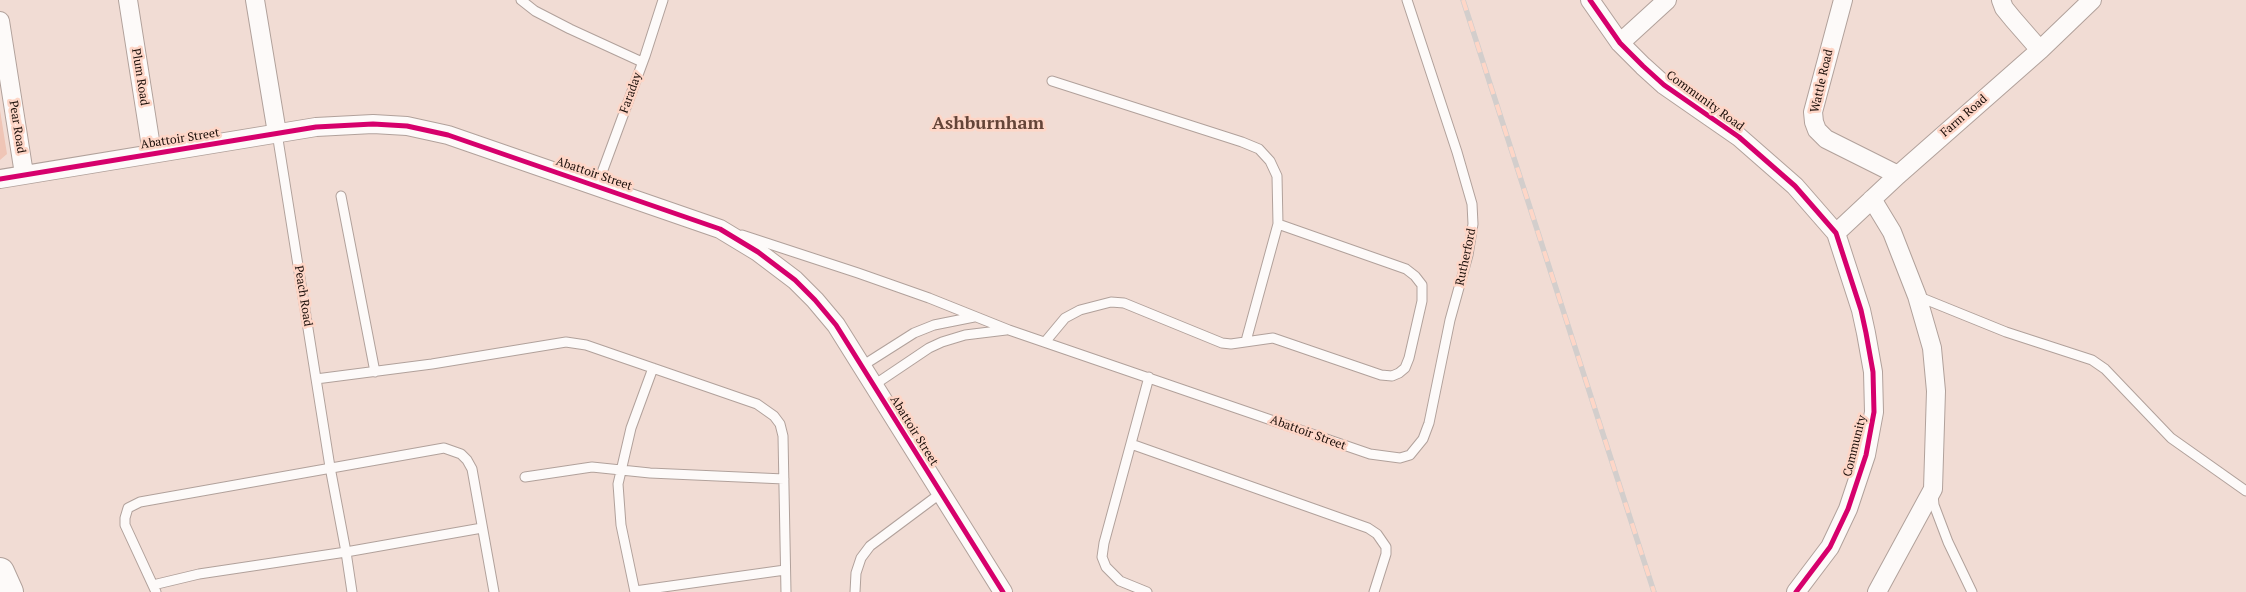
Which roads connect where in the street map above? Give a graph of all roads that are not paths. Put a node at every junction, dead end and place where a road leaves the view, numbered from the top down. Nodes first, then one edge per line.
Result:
1 (128, 0) edge
2 (255, 0) edge
3 (522, 0) edge
4 (539, 0) edge
5 (663, 0) edge
6 (1407, 0) edge
7 (1590, 0) edge
8 (1667, 0) edge
9 (1843, 0) edge
10 (2001, 0) edge
11 (2092, 0) edge
12 (535, 11) junction
13 (0, 21) edge
14 (1620, 43) junction
15 (2040, 50) junction
16 (642, 62) junction
17 (1052, 81) dead end
18 (277, 133) junction
19 (152, 153) junction
20 (24, 174) junction
21 (1898, 175) junction
22 (0, 179) edge
23 (597, 186) junction
24 (341, 196) dead end
25 (1872, 199) junction
26 (1278, 224) junction
27 (720, 229) junction
28 (1836, 233) junction
29 (1917, 296) junction
30 (975, 317) junction
31 (1009, 330) junction
32 (1246, 340) junction
33 (1044, 342) junction
34 (862, 366) junction
35 (653, 368) junction
36 (375, 372) junction
37 (1149, 377) junction
38 (316, 379) junction
39 (874, 385) junction
40 (1131, 444) junction
41 (1410, 455) joint
42 (330, 467) junction
43 (621, 469) junction
44 (525, 477) dead end
45 (784, 479) junction
46 (1933, 489) junction
47 (2246, 491) edge
48 (941, 493) junction
49 (482, 528) junction
50 (346, 552) junction
51 (785, 570) junction
52 (0, 572) edge
53 (154, 589) edge
54 (9, 592) edge
55 (352, 592) edge
56 (494, 592) edge
57 (635, 592) edge
58 (786, 592) edge
59 (855, 592) edge
60 (1003, 592) edge
61 (1147, 592) edge
62 (1374, 592) edge
63 (1796, 592) edge
64 (1877, 592) edge
65 (1972, 592) edge

1 - 19 street, Plum Road
2 - 18 street, Peach Road
3 - 12 lane
4 - 12 lane
5 - 16 lane, Faraday
6 - 41 lane, Rutherford
7 - 14 street, Community Road
8 - 14 street
9 - 21 street, Wattle Road
10 - 15 street
11 - 15 street, Farm Road
12 - 16 lane
13 - 20 street, Pear Road
14 - 28 street, Community Road
15 - 21 street, Farm Road
16 - 23 lane, Faraday
17 - 26 lane
18 - 19 street, Abattoir Street
18 - 23 street, Abattoir Street
18 - 38 lane, Peach Road
19 - 20 street, Abattoir Street
20 - 22 street, Abattoir Street
21 - 25 street, Farm Road
23 - 27 street, Abattoir Street
24 - 36 lane
25 - 28 street, Farm Road
25 - 29 street
26 - 32 lane
26 - 32 lane
27 - 30 lane, Abattoir Street
27 - 34 street, Abattoir Street
28 - 63 street, Community
29 - 46 street
29 - 47 lane
30 - 31 lane, Abattoir Street
30 - 34 lane
31 - 33 lane, Abattoir Street
31 - 39 lane, Abattoir Street
32 - 33 lane
33 - 37 lane, Abattoir Street
34 - 39 street, Abattoir Street
35 - 36 lane
35 - 43 lane
35 - 45 lane
36 - 38 lane
37 - 40 lane
37 - 41 lane, Abattoir Street
38 - 42 lane, Peach Road
39 - 48 street, Abattoir Street
40 - 61 lane
40 - 62 lane
42 - 49 lane
42 - 50 lane, Peach Road
42 - 53 lane
43 - 44 lane
43 - 45 lane
43 - 57 lane
45 - 51 lane
46 - 64 street
46 - 65 lane
48 - 59 lane
48 - 60 street, Abattoir Street
49 - 50 lane
49 - 56 lane
50 - 53 lane
50 - 55 lane, Peach Road
51 - 57 lane
51 - 58 lane
52 - 54 highway

